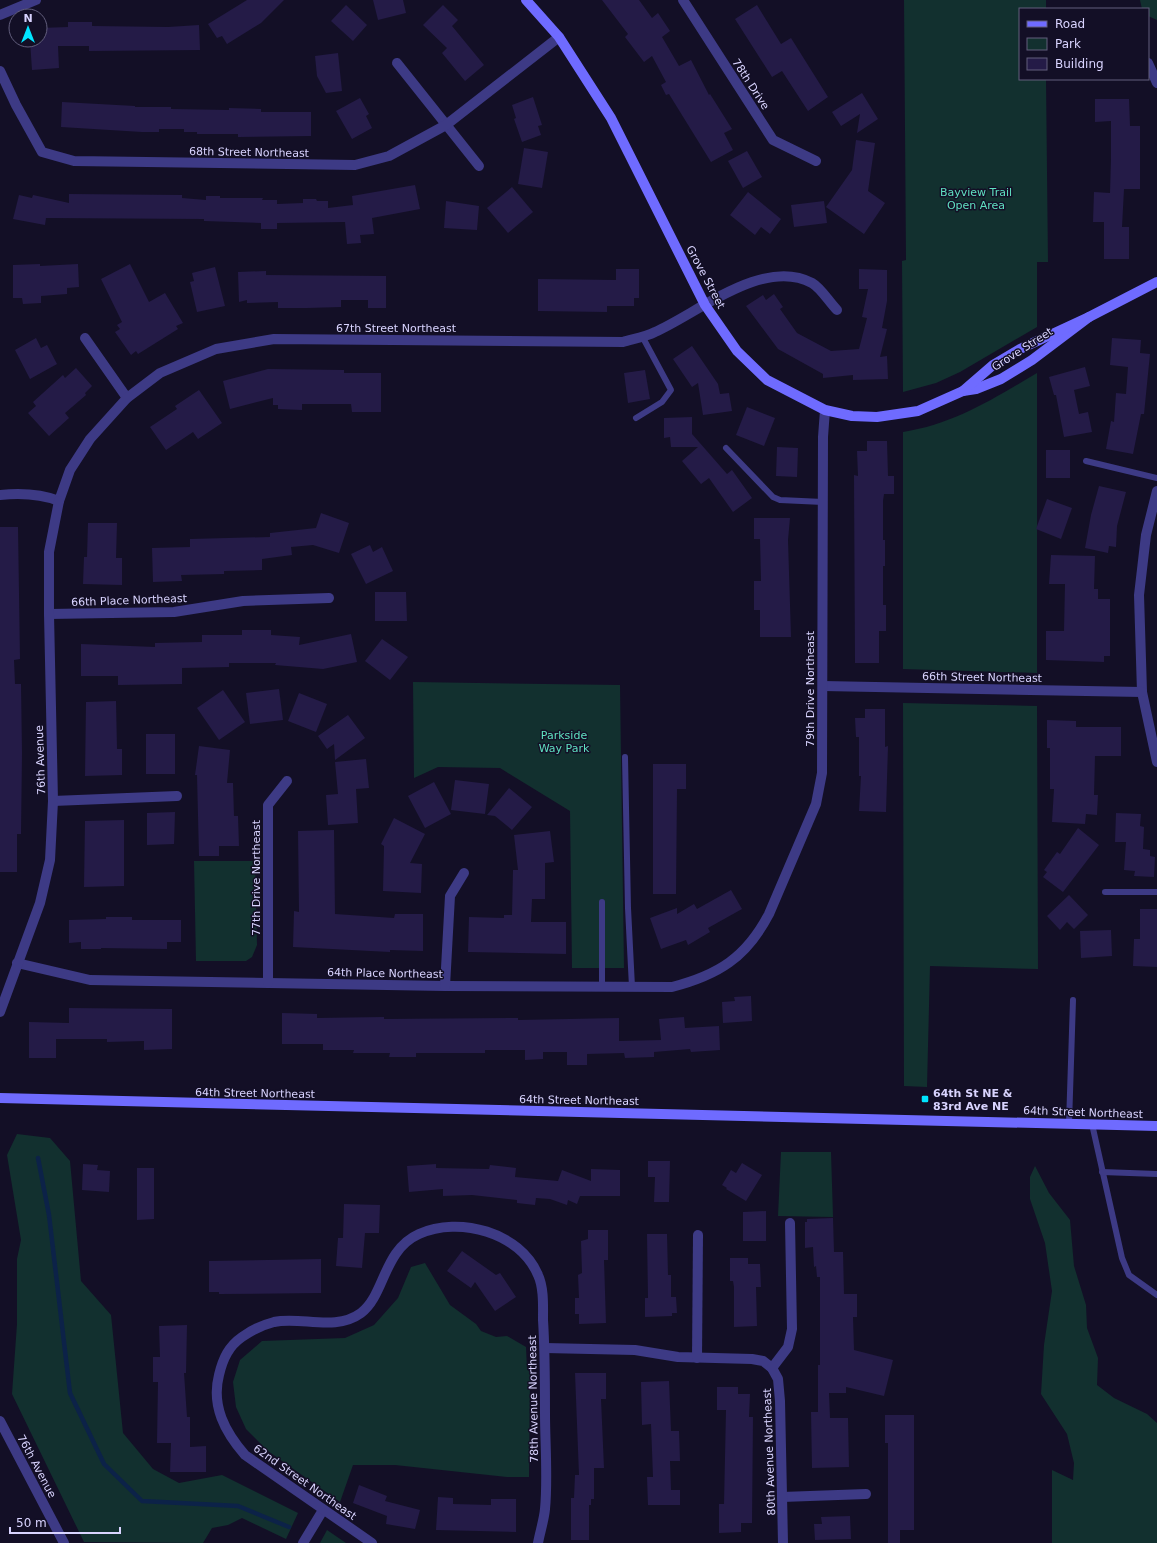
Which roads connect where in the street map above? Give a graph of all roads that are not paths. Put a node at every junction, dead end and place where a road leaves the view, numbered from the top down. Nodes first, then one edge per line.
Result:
1 (36, 0) edge
2 (526, 0) edge
3 (683, 0) edge
4 (0, 15) edge
5 (558, 37) junction
6 (396, 63) dead end
7 (1149, 65) edge
8 (0, 71) edge
9 (1157, 83) edge
10 (446, 125) junction
11 (816, 160) dead end
12 (479, 166) dead end
13 (1157, 282) edge
14 (705, 305) junction
15 (836, 310) dead end
16 (1089, 317) junction
17 (642, 336) junction
18 (85, 338) dead end
19 (963, 391) junction
20 (127, 398) junction
21 (825, 410) junction
22 (636, 418) dead end
23 (726, 448) dead end
24 (1086, 462) dead end
25 (1157, 478) edge
26 (1157, 491) edge
27 (0, 495) edge
28 (59, 501) junction
29 (823, 502) junction
30 (329, 598) dead end
31 (48, 614) junction
32 (823, 686) junction
33 (1142, 692) junction
34 (625, 757) dead end
35 (1157, 762) edge
36 (287, 781) dead end
37 (177, 796) dead end
38 (54, 801) junction
39 (464, 873) dead end
40 (1105, 892) dead end
41 (1157, 892) edge
42 (602, 902) dead end
43 (744, 951) joint
44 (18, 963) junction
45 (268, 983) junction
46 (445, 986) junction
47 (602, 987) junction
48 (632, 987) junction
49 (1073, 1000) dead end
50 (0, 1012) edge
51 (0, 1098) edge
52 (1068, 1124) junction
53 (1092, 1124) junction
54 (1157, 1126) edge
55 (1102, 1172) junction
56 (1157, 1174) edge
57 (790, 1223) dead end
58 (698, 1235) dead end
59 (528, 1258) joint
60 (1157, 1295) edge
61 (545, 1348) junction
62 (697, 1358) junction
63 (772, 1368) junction
64 (0, 1421) edge
65 (866, 1494) dead end
66 (782, 1497) junction
67 (323, 1510) junction
68 (64, 1543) edge
69 (303, 1543) edge
70 (372, 1543) edge
71 (538, 1543) edge
72 (783, 1543) edge

1 - 4 street
2 - 5 main road, Grove Street
3 - 11 street, 78th Drive
5 - 10 street, 68th Street Northeast
5 - 14 main road, Grove Street
6 - 10 street
7 - 9 street
8 - 10 street, 68th Street Northeast
10 - 12 street
13 - 16 main road, Grove Street
14 - 15 street, 67th Street Northeast
14 - 17 street, 67th Street Northeast
14 - 21 main road, Grove Street
16 - 19 main road, Grove Street
16 - 19 main road, Grove Street
17 - 20 street, 67th Street Northeast
17 - 22 lane
18 - 20 street
19 - 21 main road, Grove Street
20 - 28 street, 67th Street Northeast
21 - 29 street, 79th Drive Northeast
23 - 29 lane
24 - 25 lane
26 - 33 street
27 - 28 street
28 - 31 street, 76th Avenue
29 - 32 street, 79th Drive Northeast
30 - 31 street, 66th Place Northeast
31 - 38 street, 76th Avenue
32 - 33 street, 66th Street Northeast
32 - 43 street, 79th Drive Northeast
33 - 35 street
34 - 48 lane
36 - 45 street, 77th Drive Northeast
37 - 38 street
38 - 44 street, 76th Avenue
39 - 46 street
40 - 41 lane
42 - 47 lane
43 - 48 street, 64th Place Northeast
44 - 45 street, 64th Place Northeast
44 - 50 street, 76th Avenue
45 - 46 street, 64th Place Northeast
46 - 47 street, 64th Place Northeast
47 - 48 street, 64th Place Northeast
49 - 52 lane
51 - 52 main road, 64th Street Northeast
52 - 53 main road, 64th Street Northeast
53 - 54 main road, 64th Street Northeast
53 - 55 lane
55 - 56 lane
55 - 60 lane
57 - 63 street
58 - 62 street
59 - 61 street, 78th Avenue Northeast
59 - 67 street, 62nd Street Northeast
61 - 62 street
61 - 71 street, 78th Avenue Northeast
62 - 63 street
63 - 66 street, 80th Avenue Northeast
64 - 68 street, 76th Avenue
65 - 66 street
66 - 72 street, 80th Avenue Northeast
67 - 69 street
67 - 70 street, 62nd Street Northeast

